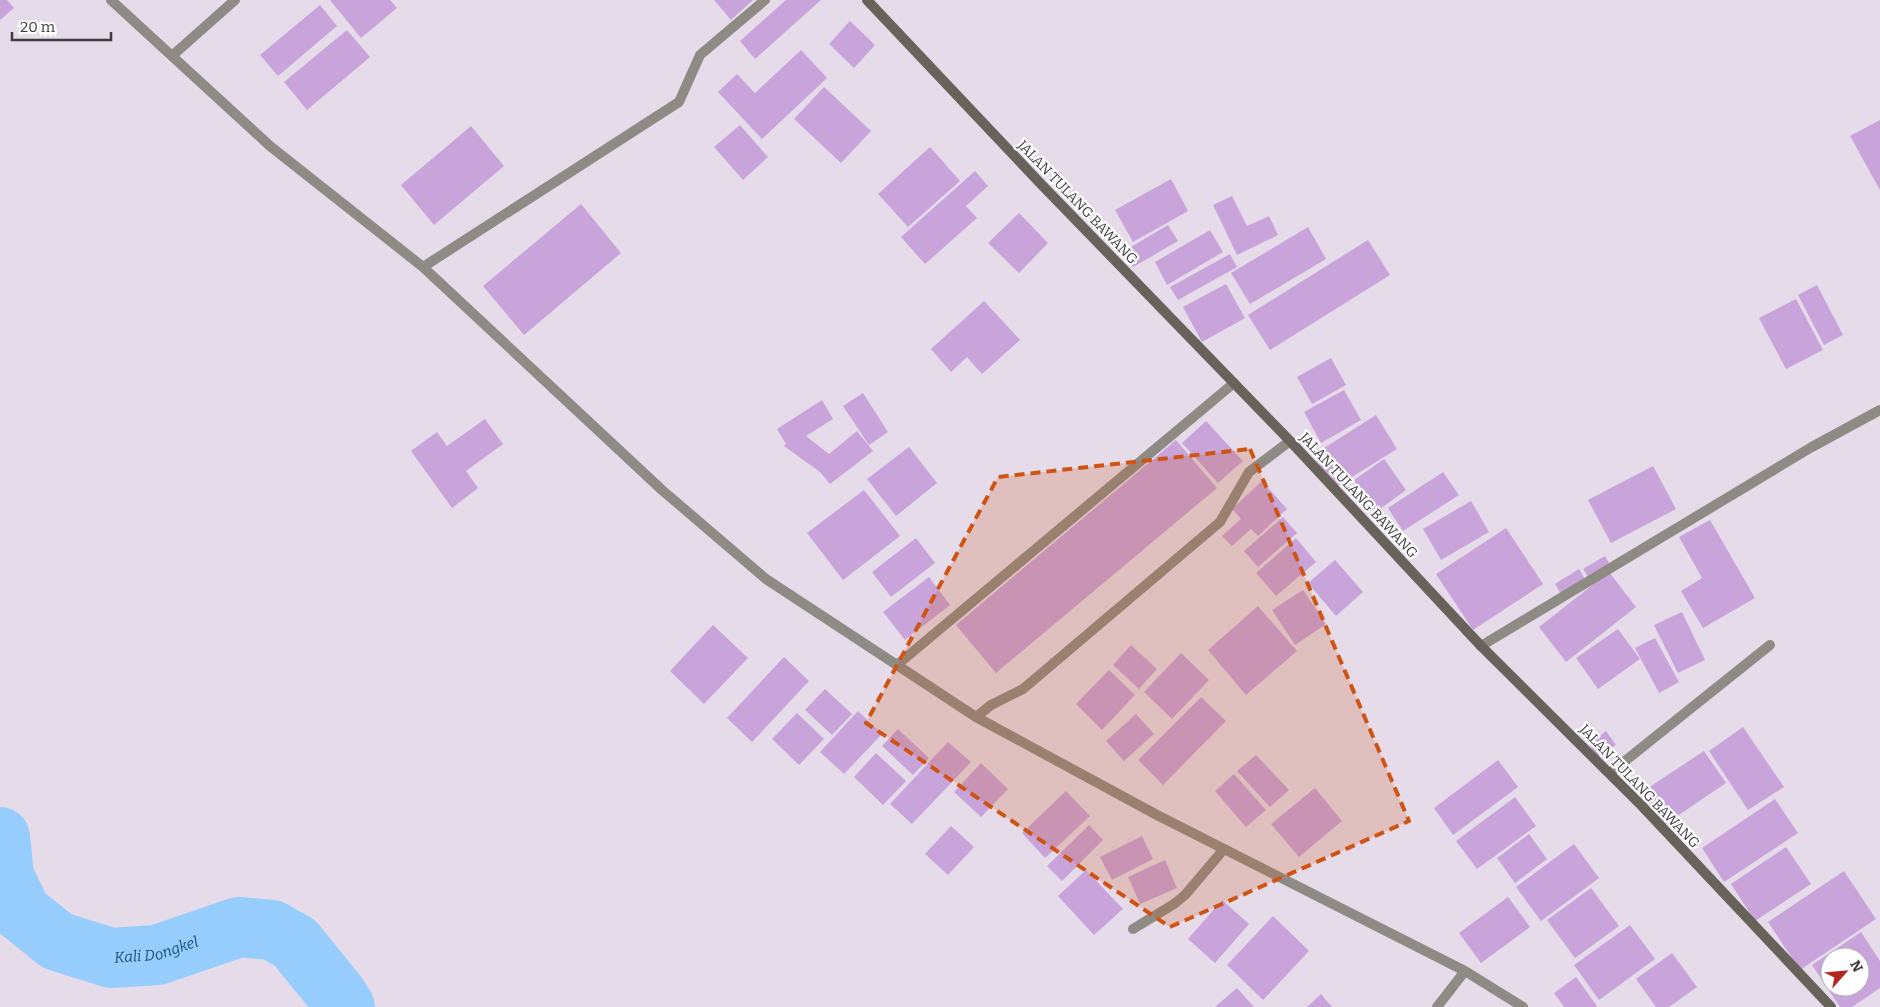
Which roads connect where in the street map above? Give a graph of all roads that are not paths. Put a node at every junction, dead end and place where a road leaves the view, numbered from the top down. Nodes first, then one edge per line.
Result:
1 (111, 0) edge
2 (235, 0) edge
3 (766, 0) edge
4 (867, 0) edge
5 (173, 55) junction
6 (423, 267) junction
7 (1234, 383) junction
8 (1880, 410) edge
9 (1290, 440) junction
10 (1770, 645) dead end
11 (1481, 646) junction
12 (897, 665) junction
13 (976, 717) junction
14 (1610, 773) junction
15 (1224, 849) junction
16 (1133, 929) dead end
17 (1465, 971) junction
18 (1437, 1007) edge
19 (1523, 1007) edge
20 (1831, 1007) edge

1 - 5 street
2 - 5 street
3 - 6 street
4 - 7 street, JALAN TULANG BAWANG
5 - 6 street
6 - 12 street
7 - 9 street, JALAN TULANG BAWANG
7 - 12 street
8 - 11 street
9 - 11 street, JALAN TULANG BAWANG
9 - 13 street
10 - 14 street
11 - 14 street, JALAN TULANG BAWANG
12 - 13 street
13 - 15 street
14 - 20 street, JALAN TULANG BAWANG
15 - 16 street
15 - 17 street
17 - 18 street
17 - 19 street

